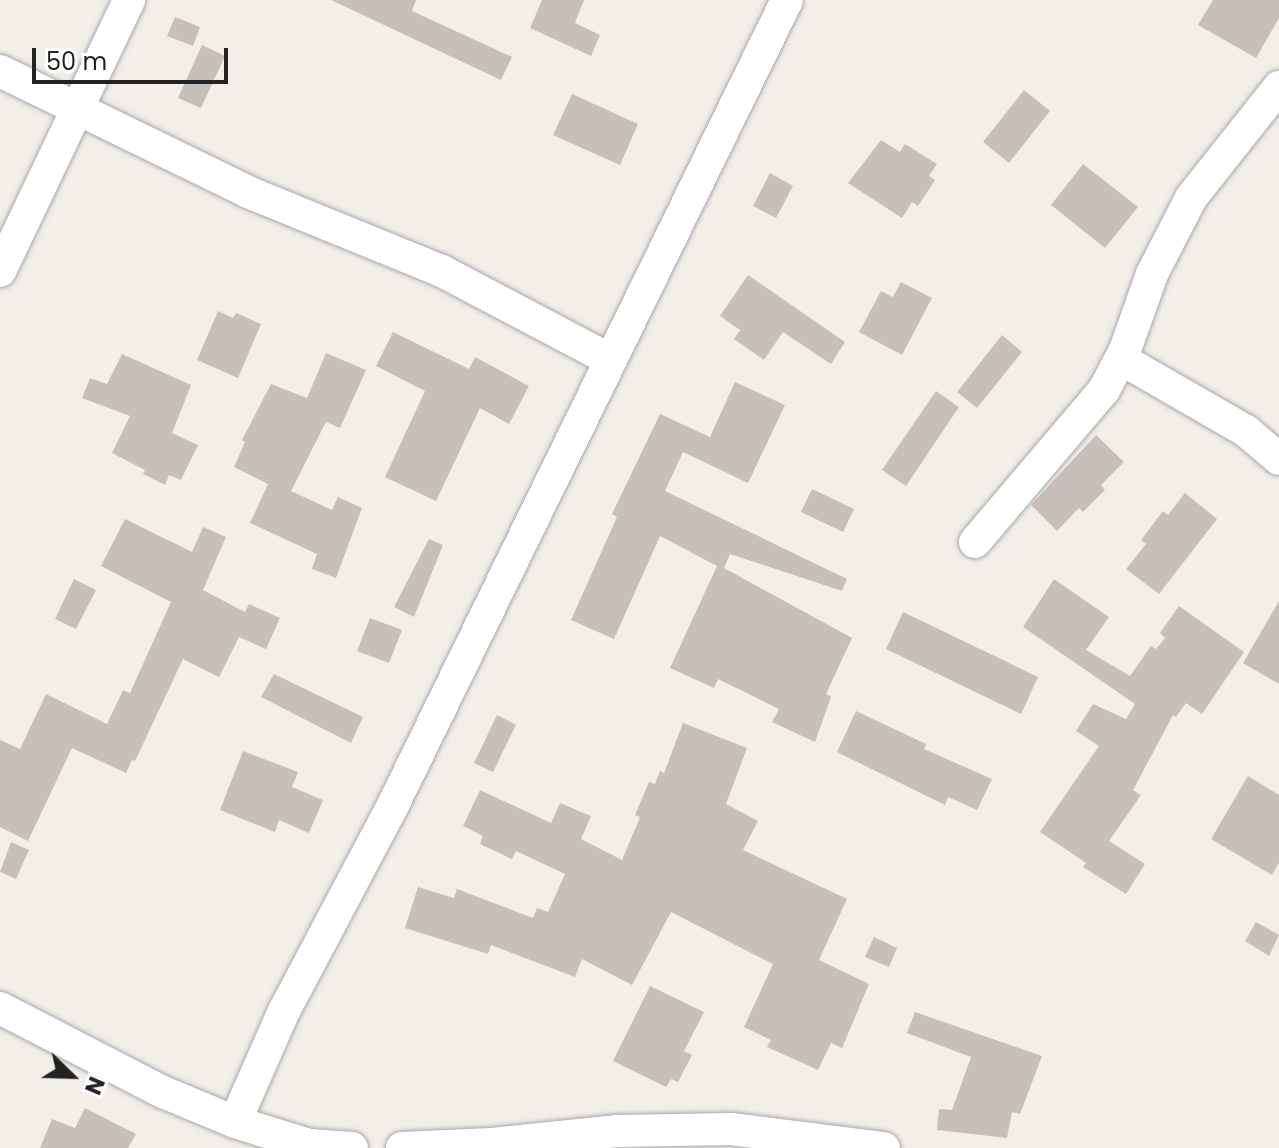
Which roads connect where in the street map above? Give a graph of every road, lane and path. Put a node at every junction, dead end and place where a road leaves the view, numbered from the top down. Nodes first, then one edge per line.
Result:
1 (129, 0) edge
2 (787, 0) edge
3 (0, 71) edge
4 (1279, 87) edge
5 (78, 110) junction
6 (0, 271) edge
7 (1121, 359) junction
8 (611, 360) junction
9 (1279, 459) edge
10 (975, 542) dead end
11 (0, 1008) edge
12 (235, 1122) junction
13 (352, 1148) edge
14 (402, 1148) edge
15 (884, 1148) edge

1 - 5 street
2 - 8 street
3 - 5 street
4 - 7 street
5 - 6 street
5 - 8 street
7 - 9 street
7 - 10 street
8 - 12 street
11 - 12 street
12 - 13 street
14 - 15 street

